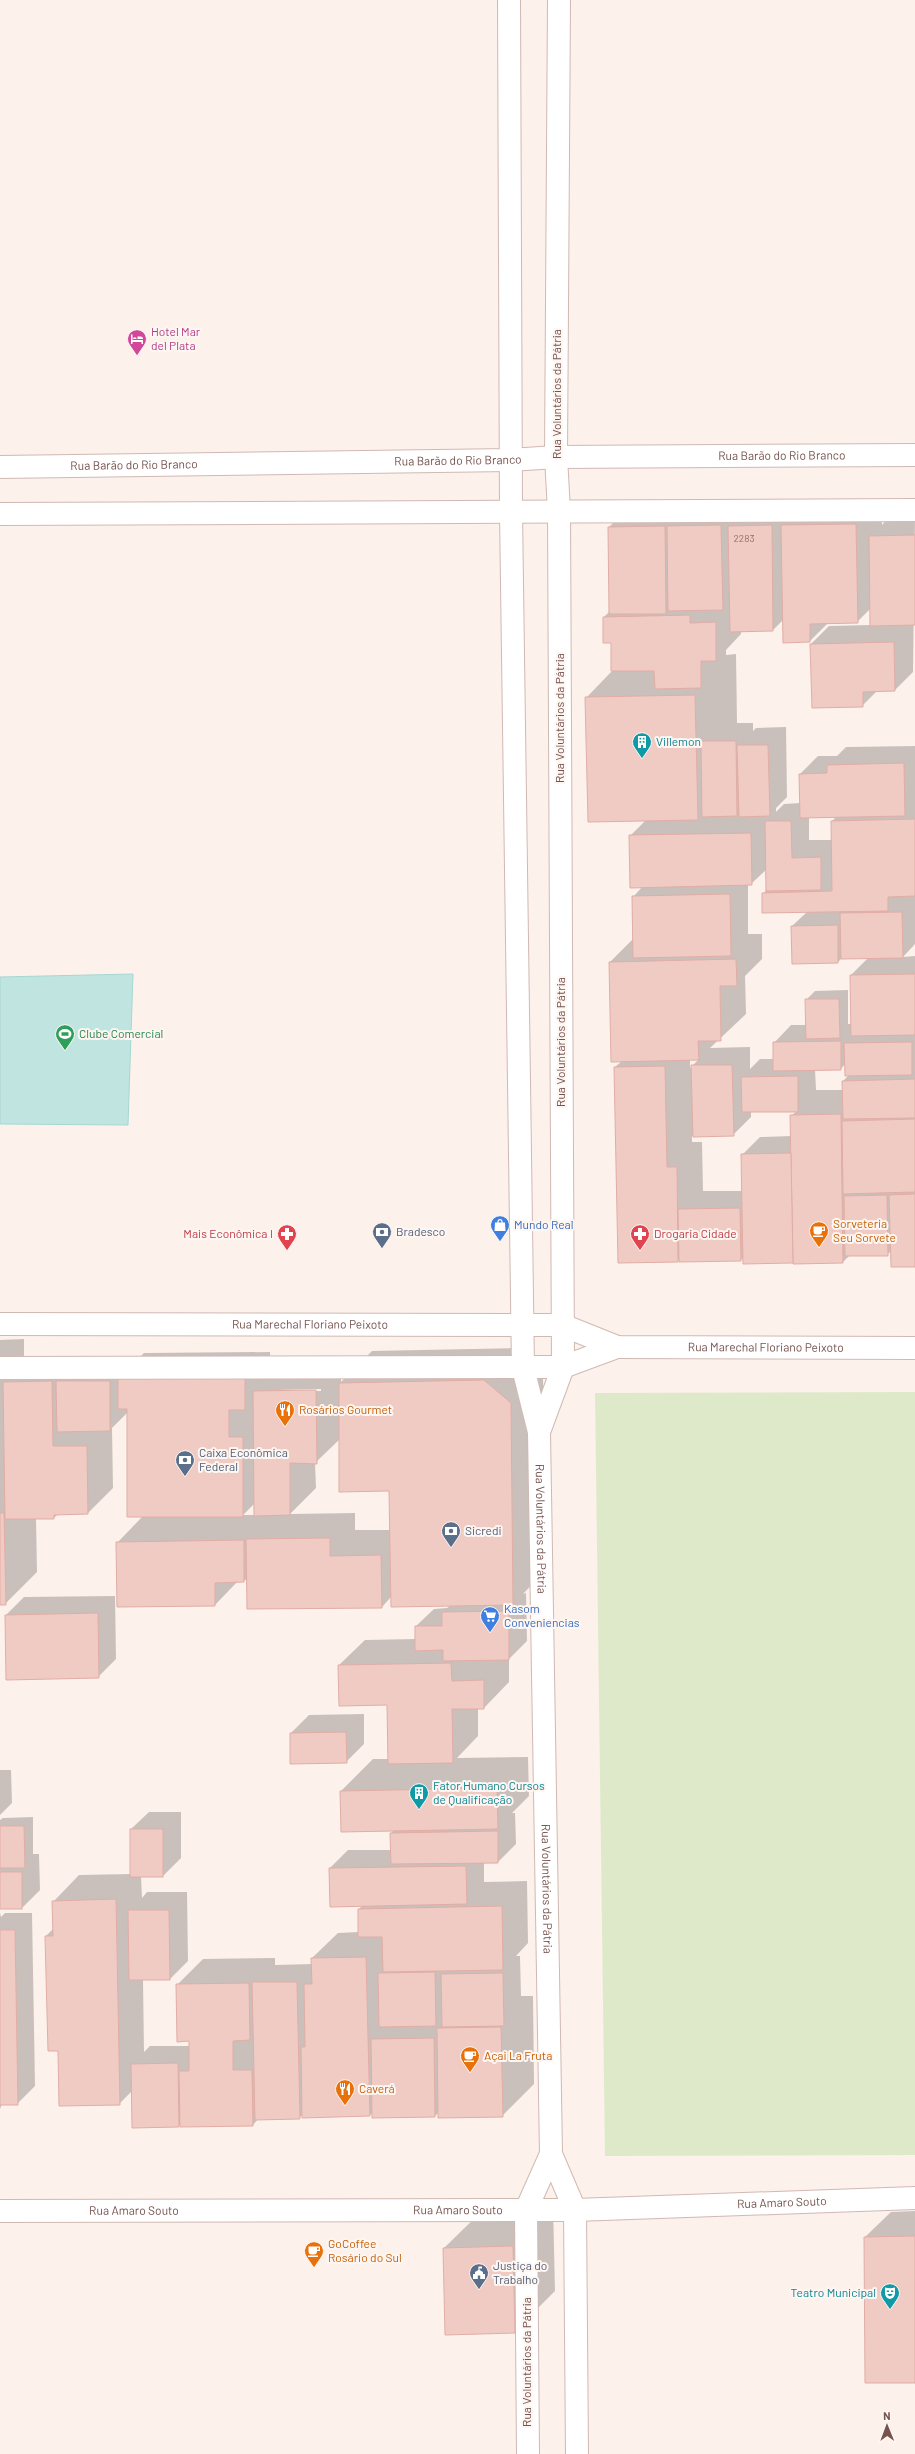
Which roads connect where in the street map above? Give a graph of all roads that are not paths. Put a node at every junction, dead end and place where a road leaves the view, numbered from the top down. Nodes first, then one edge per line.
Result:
1 (508, 0) edge
2 (559, 0) edge
3 (915, 455) edge
4 (556, 457) junction
5 (510, 460) junction
6 (0, 467) edge
7 (915, 510) edge
8 (559, 511) junction
9 (511, 512) junction
10 (0, 514) edge
11 (0, 1324) edge
12 (562, 1325) junction
13 (523, 1327) junction
14 (617, 1347) junction
15 (915, 1348) edge
16 (563, 1367) junction
17 (0, 1368) edge
18 (523, 1368) junction
19 (539, 1432) junction
20 (551, 2154) junction
21 (915, 2198) edge
22 (526, 2210) junction
23 (575, 2210) junction
24 (0, 2211) edge
25 (528, 2454) edge
26 (577, 2454) edge

1 - 5 street, Rua Voluntários da Pátria
2 - 4 street, Rua Voluntários da Pátria
3 - 4 street, Rua Barão do Rio Branco
4 - 5 street, Rua Barão do Rio Branco
4 - 8 street, Rua Voluntários da Pátria
5 - 6 street, Rua Barão do Rio Branco
5 - 9 street, Rua Voluntários da Pátria
7 - 8 street
8 - 9 street
8 - 12 street, Rua Voluntários da Pátria
9 - 10 street
9 - 13 street, Rua Voluntários da Pátria
11 - 13 street, Rua Marechal Floriano Peixoto
12 - 13 street, Rua Marechal Floriano Peixoto
12 - 14 street, Rua Marechal Floriano Peixoto
12 - 16 street, Rua Voluntários da Pátria
13 - 18 street, Rua Voluntários da Pátria
14 - 15 street, Rua Marechal Floriano Peixoto
14 - 16 street, Rua Marechal Floriano Peixoto
16 - 18 street, Rua Marechal Floriano Peixoto
16 - 19 street, Rua Voluntários da Pátria
17 - 18 street, Rua Marechal Floriano Peixoto
18 - 19 street, Rua Voluntários da Pátria
19 - 20 street, Rua Voluntários da Pátria
20 - 22 street, Rua Voluntários da Pátria
20 - 23 street, Rua Voluntários da Pátria
21 - 23 street, Rua Amaro Souto
22 - 23 street, Rua Amaro Souto
22 - 24 street, Rua Amaro Souto
22 - 25 street, Rua Voluntários da Pátria
23 - 26 street, Rua Voluntários da Pátria

